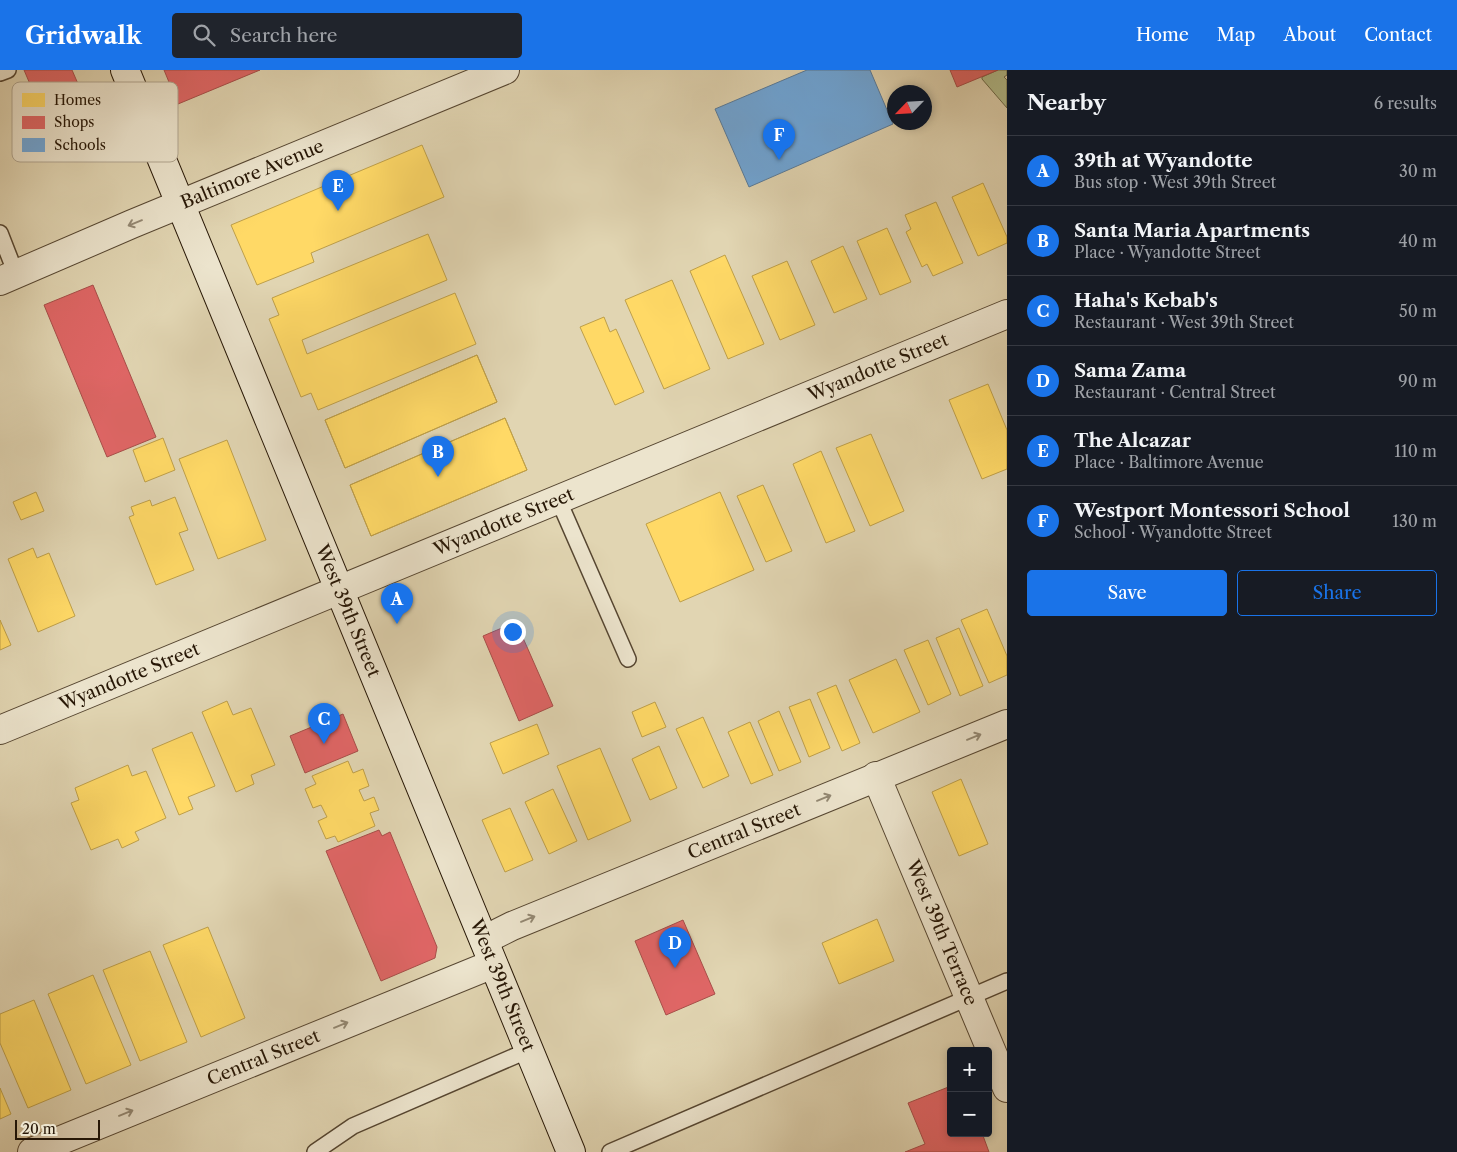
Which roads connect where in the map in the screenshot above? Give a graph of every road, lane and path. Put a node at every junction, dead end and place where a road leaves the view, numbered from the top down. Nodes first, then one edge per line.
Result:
1 (8, 70) edge
2 (125, 70) edge
3 (505, 70) edge
4 (0, 73) edge
5 (130, 82) edge
6 (162, 162) edge
7 (180, 205) junction
8 (0, 233) edge
9 (8, 277) edge
10 (1007, 314) edge
11 (558, 498) junction
12 (340, 591) junction
13 (628, 659) dead end
14 (1007, 724) edge
15 (0, 730) edge
16 (876, 776) junction
17 (489, 952) junction
18 (1007, 981) edge
19 (969, 998) junction
20 (529, 1050) junction
21 (1007, 1088) edge
22 (32, 1152) edge
23 (315, 1152) edge
24 (571, 1152) edge
25 (610, 1152) edge

1 - 4 lane
2 - 5 street, West 39th Street
3 - 7 street, Baltimore Avenue
6 - 7 street, West 39th Street
7 -> 9 street, Baltimore Avenue
7 - 12 street, West 39th Street
8 - 9 lane
10 - 11 street, Wyandotte Street
11 - 12 street, Wyandotte Street
11 - 13 lane
12 - 15 street, Wyandotte Street
12 - 17 street, West 39th Street
16 -> 14 street, Central Street
17 -> 16 street, Central Street
16 - 19 street, West 39th Terrace
17 - 20 street, West 39th Street
22 -> 17 street, Central Street
18 - 19 lane
19 - 21 street, West 39th Terrace
19 - 25 lane
20 - 23 lane
20 - 24 street, West 39th Street

